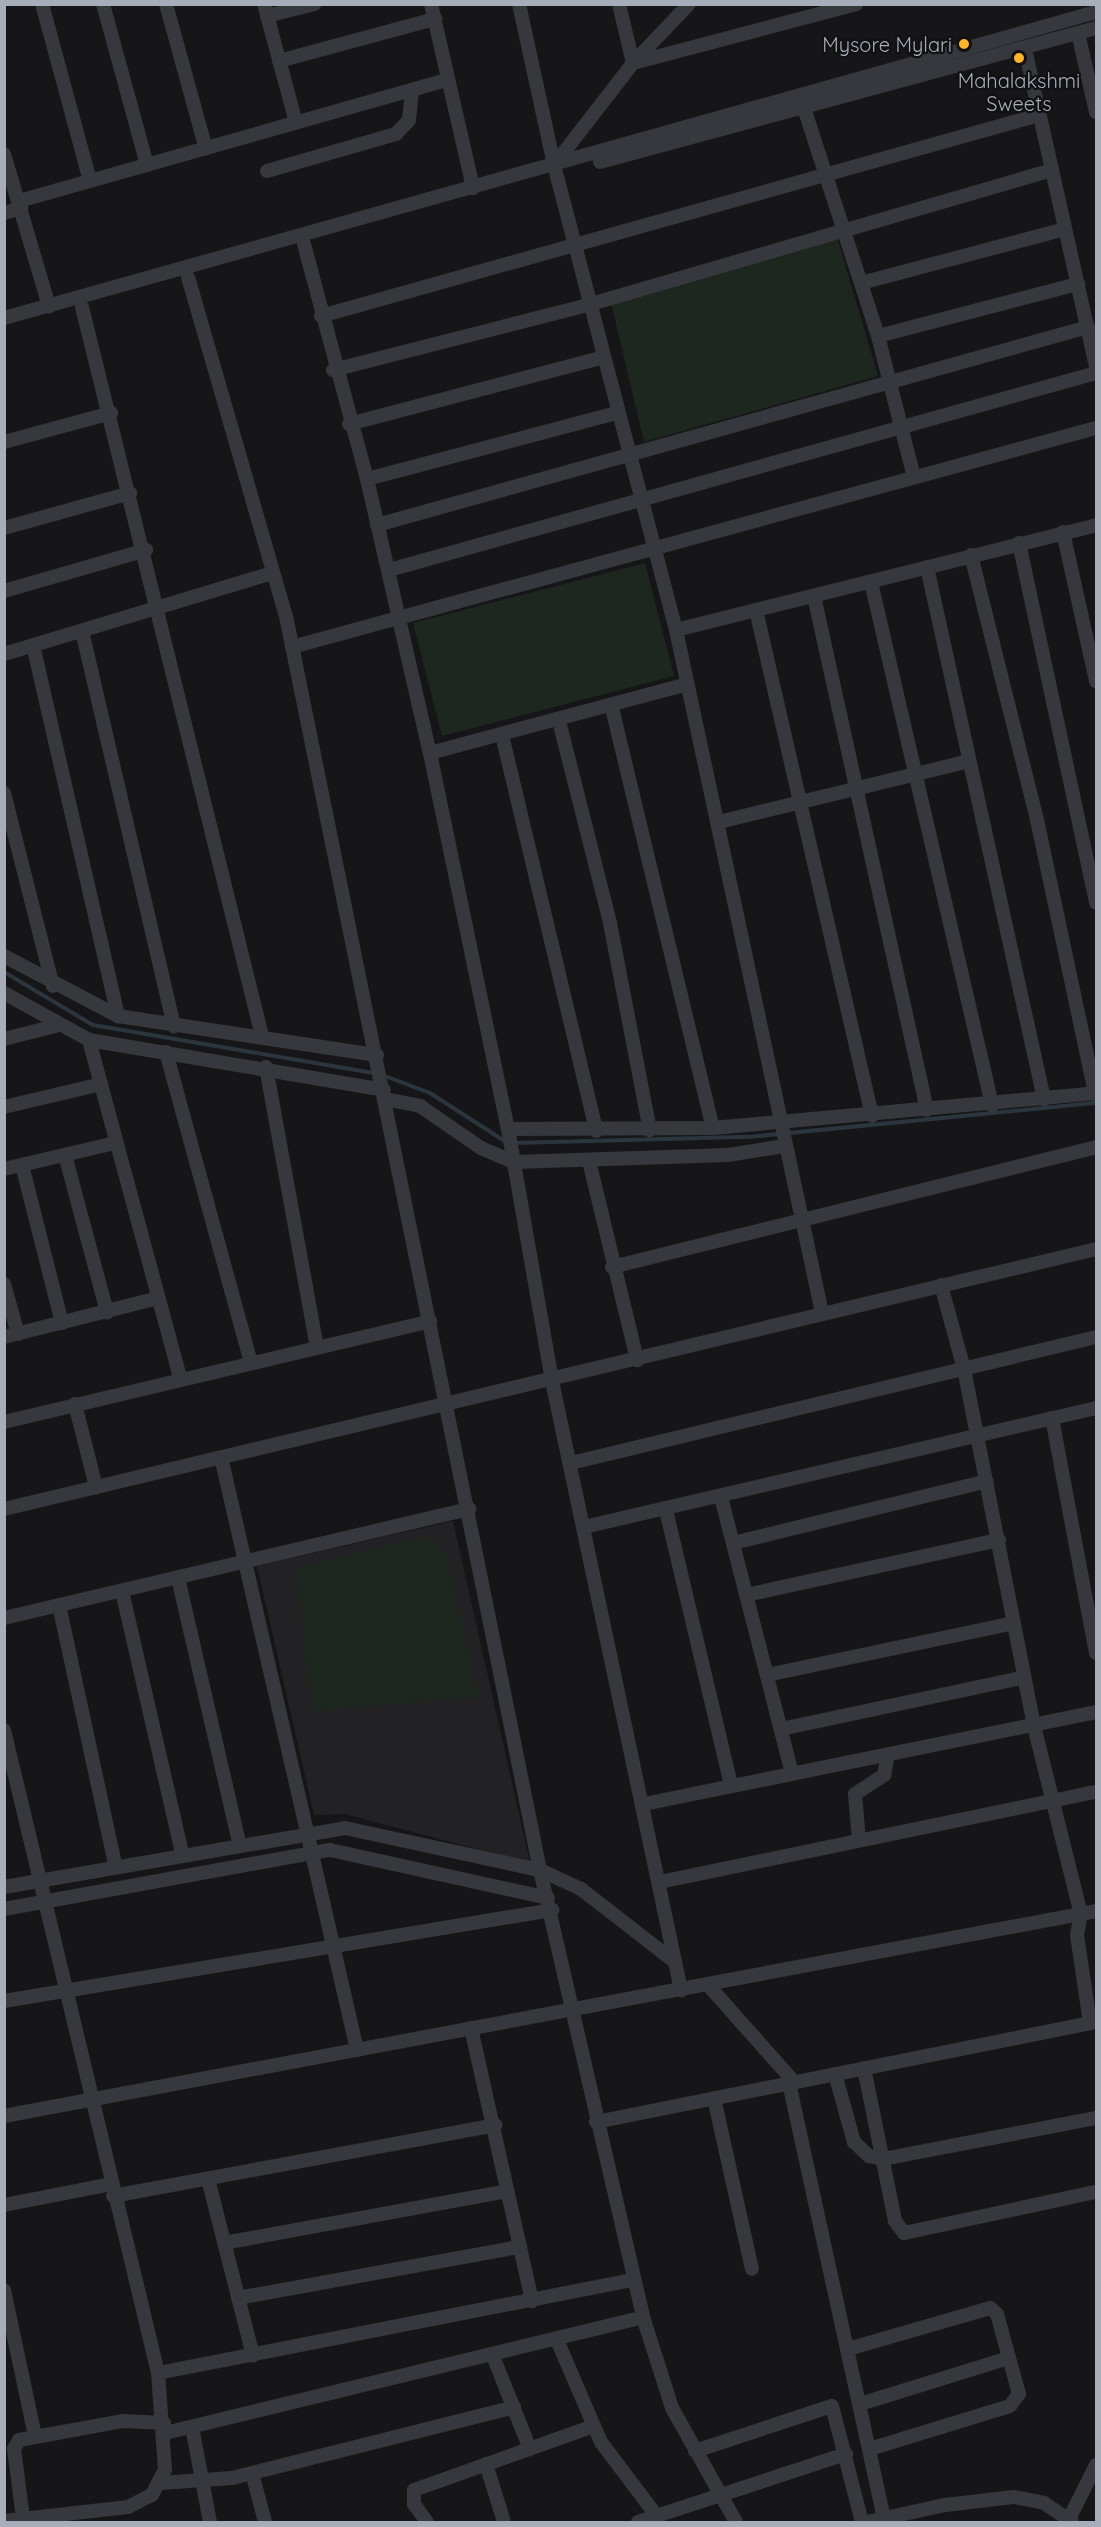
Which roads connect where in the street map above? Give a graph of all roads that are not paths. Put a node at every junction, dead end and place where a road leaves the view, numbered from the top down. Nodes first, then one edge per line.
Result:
1 (42, 4) edge
2 (103, 4) edge
3 (166, 4) edge
4 (314, 4) edge
5 (432, 4) edge
6 (519, 4) edge
7 (619, 4) edge
8 (689, 4) edge
9 (856, 4) edge
10 (266, 10) edge
11 (678, 10) edge
12 (1096, 12) edge
13 (435, 19) junction
14 (1096, 28) edge
15 (1078, 33) junction
16 (1025, 49) junction
17 (279, 61) junction
18 (633, 63) junction
19 (448, 80) junction
20 (412, 91) junction
21 (804, 108) junction
22 (1096, 112) edge
23 (1039, 115) junction
24 (296, 123) junction
25 (206, 149) junction
26 (4, 154) edge
27 (147, 165) junction
28 (556, 170) junction
29 (1052, 170) junction
30 (267, 171) dead end
31 (825, 174) junction
32 (90, 181) junction
33 (473, 188) junction
34 (20, 205) junction
35 (4, 213) edge
36 (1065, 229) junction
37 (843, 230) junction
38 (304, 244) junction
39 (578, 247) junction
40 (188, 277) junction
41 (861, 283) junction
42 (1078, 284) junction
43 (591, 304) junction
44 (49, 306) junction
45 (82, 307) junction
46 (321, 316) junction
47 (4, 318) edge
48 (1088, 327) junction
49 (4, 328) edge
50 (878, 336) junction
51 (604, 357) junction
52 (1096, 366) edge
53 (333, 370) junction
54 (1096, 374) edge
55 (890, 382) junction
56 (111, 413) junction
57 (617, 413) junction
58 (349, 424) junction
59 (903, 424) junction
60 (1096, 429) edge
61 (4, 442) edge
62 (632, 455) junction
63 (914, 477) junction
64 (367, 479) junction
65 (130, 493) junction
66 (645, 502) junction
67 (377, 525) junction
68 (1096, 525) edge
69 (4, 528) edge
70 (1063, 532) junction
71 (1019, 543) junction
72 (656, 547) junction
73 (146, 550) junction
74 (971, 555) junction
75 (927, 567) junction
76 (389, 570) junction
77 (273, 573) junction
78 (871, 582) junction
79 (4, 591) edge
80 (814, 596) junction
81 (756, 610) junction
82 (161, 611) junction
83 (400, 618) junction
84 (676, 630) junction
85 (82, 631) junction
86 (33, 645) junction
87 (292, 647) junction
88 (4, 654) edge
89 (1096, 681) edge
90 (687, 684) junction
91 (612, 708) junction
92 (559, 721) junction
93 (502, 735) junction
94 (430, 753) junction
95 (969, 761) junction
96 (917, 774) junction
97 (858, 789) junction
98 (4, 793) edge
99 (804, 801) junction
100 (719, 822) junction
101 (1096, 903) edge
102 (4, 956) edge
103 (52, 986) junction
104 (4, 993) edge
105 (118, 1016) junction
106 (59, 1025) junction
107 (174, 1026) junction
108 (262, 1036) junction
109 (4, 1039) edge
110 (89, 1040) junction
111 (166, 1052) junction
112 (377, 1055) junction
113 (266, 1067) junction
114 (101, 1084) junction
115 (384, 1094) junction
116 (1096, 1094) edge
117 (1044, 1099) junction
118 (992, 1105) junction
119 (4, 1107) edge
120 (927, 1110) junction
121 (872, 1116) junction
122 (779, 1124) junction
123 (713, 1128) junction
124 (650, 1130) junction
125 (596, 1131) junction
126 (115, 1143) junction
127 (512, 1146) junction
128 (784, 1146) junction
129 (1096, 1147) edge
130 (64, 1155) junction
131 (589, 1161) junction
132 (22, 1165) junction
133 (4, 1169) edge
134 (801, 1220) junction
135 (1096, 1249) edge
136 (612, 1267) junction
137 (4, 1284) edge
138 (941, 1285) junction
139 (158, 1298) junction
140 (107, 1312) junction
141 (822, 1313) junction
142 (430, 1321) junction
143 (62, 1323) junction
144 (11, 1335) edge
145 (1096, 1337) edge
146 (317, 1347) junction
147 (637, 1360) junction
148 (251, 1362) junction
149 (964, 1369) junction
150 (180, 1378) junction
151 (552, 1381) junction
152 (75, 1404) junction
153 (450, 1405) junction
154 (1096, 1408) edge
155 (1052, 1418) junction
156 (4, 1422) edge
157 (978, 1436) junction
158 (221, 1457) junction
159 (571, 1463) junction
160 (987, 1481) junction
161 (96, 1487) junction
162 (721, 1497) junction
163 (4, 1509) edge
164 (469, 1509) junction
165 (666, 1510) junction
166 (584, 1527) junction
167 (999, 1540) junction
168 (733, 1543) junction
169 (245, 1563) junction
170 (178, 1578) junction
171 (122, 1591) junction
172 (746, 1595) junction
173 (59, 1605) junction
174 (4, 1618) edge
175 (1014, 1623) junction
176 (1096, 1653) edge
177 (767, 1675) junction
178 (1025, 1677) junction
179 (1096, 1712) edge
180 (1034, 1725) junction
181 (781, 1729) junction
182 (4, 1730) edge
183 (888, 1755) junction
184 (792, 1773) junction
185 (731, 1785) junction
186 (1096, 1792) edge
187 (1056, 1800) junction
188 (644, 1803) junction
189 (307, 1830) junction
190 (859, 1840) junction
191 (239, 1843) junction
192 (311, 1852) junction
193 (182, 1854) junction
194 (116, 1865) junction
195 (540, 1870) junction
196 (38, 1881) junction
197 (660, 1882) junction
198 (4, 1887) edge
199 (42, 1902) junction
200 (550, 1904) junction
201 (4, 1909) edge
202 (1096, 1911) edge
203 (1081, 1914) junction
204 (333, 1945) junction
205 (675, 1962) junction
206 (708, 1984) junction
207 (681, 1990) junction
208 (63, 1991) junction
209 (4, 2001) edge
210 (573, 2010) junction
211 (1093, 2023) edge
212 (471, 2028) junction
213 (357, 2050) junction
214 (864, 2068) junction
215 (835, 2074) junction
216 (791, 2083) junction
217 (714, 2098) junction
218 (92, 2100) junction
219 (4, 2116) edge
220 (1096, 2118) edge
221 (596, 2122) junction
222 (495, 2126) junction
223 (883, 2158) junction
224 (208, 2179) junction
225 (112, 2190) junction
226 (507, 2191) junction
227 (1096, 2192) edge
228 (4, 2205) edge
229 (224, 2243) junction
230 (520, 2247) junction
231 (752, 2269) dead end
232 (634, 2280) junction
233 (4, 2290) edge
234 (238, 2298) junction
235 (532, 2301) junction
236 (643, 2317) junction
237 (557, 2340) junction
238 (848, 2349) junction
239 (253, 2355) junction
240 (493, 2356) junction
241 (1009, 2358) junction
242 (158, 2373) junction
243 (860, 2403) junction
244 (514, 2407) junction
245 (594, 2426) junction
246 (192, 2427) junction
247 (164, 2428) junction
248 (35, 2436) junction
249 (530, 2448) junction
250 (869, 2449) junction
251 (695, 2451) junction
252 (846, 2454) junction
253 (486, 2464) junction
254 (1096, 2465) edge
255 (252, 2473) junction
256 (201, 2481) junction
257 (161, 2483) junction
258 (720, 2494) junction
259 (114, 2516) edge
260 (657, 2516) junction
261 (23, 2518) junction
262 (884, 2518) junction
263 (51, 2519) edge
264 (1071, 2520) edge
265 (4, 2521) edge
266 (210, 2523) edge
267 (265, 2523) edge
268 (427, 2523) edge
269 (504, 2523) edge
270 (638, 2523) edge
271 (736, 2523) edge
272 (862, 2523) edge
273 (867, 2523) edge

1 - 32 street
2 - 27 street
3 - 25 street
4 - 10 street
5 - 13 street
6 - 28 street
7 - 18 street
8 - 11 street
9 - 18 street
10 - 17 street
11 - 18 street
12 - 28 street
13 - 17 street
13 - 19 street
14 - 15 street
15 - 16 street
15 - 22 street
16 - 21 street
16 - 23 street
17 - 24 street
18 - 28 street
19 - 20 street
19 - 33 street
20 - 24 street
20 - 30 street
21 - 28 street
21 - 31 street
23 - 29 street
23 - 31 street
24 - 25 street
25 - 27 street
26 - 34 street
27 - 32 street
28 - 33 street
28 - 38 street
28 - 39 street
29 - 36 street
29 - 37 street
31 - 37 street
31 - 39 street
32 - 34 street
33 - 44 street
34 - 35 street
34 - 44 street
36 - 41 street
36 - 42 street
37 - 41 street
37 - 43 street
38 - 40 street
38 - 46 street
39 - 43 street
39 - 46 street
40 - 45 street
40 - 77 street
41 - 50 street
42 - 48 street
42 - 50 street
43 - 51 street
43 - 53 street
44 - 47 street
45 - 49 street
45 - 56 street
46 - 53 street
48 - 52 street
48 - 55 street
50 - 55 street
51 - 57 street
51 - 58 street
53 - 58 street
54 - 59 street
55 - 59 street
55 - 62 street
56 - 61 street
56 - 65 street
57 - 62 street
57 - 64 street
58 - 64 street
59 - 63 street
59 - 66 street
60 - 63 street
62 - 66 street
62 - 67 street
63 - 72 street
64 - 67 street
65 - 69 street
65 - 73 street
66 - 72 street
66 - 76 street
67 - 76 street
68 - 70 street
70 - 71 street
70 - 89 street
71 - 74 street
71 - 101 street
72 - 83 street
72 - 84 street
73 - 79 street
73 - 82 street
74 - 75 street
74 - 116 street
75 - 78 street
75 - 95 street
76 - 83 street
77 - 82 street
77 - 87 street
78 - 80 street
78 - 96 street
80 - 81 street
80 - 97 street
81 - 84 street
81 - 99 street
82 - 85 street
82 - 108 street
83 - 87 street
83 - 94 street
84 - 90 street
85 - 86 street
85 - 107 street
86 - 88 street
86 - 105 street
87 - 112 street
90 - 91 street
90 - 100 street
91 - 92 street
91 - 123 street
92 - 93 street
92 - 124 street
93 - 94 street
93 - 125 street
94 - 127 street
95 - 96 street
95 - 117 street
96 - 97 street
96 - 118 street
97 - 99 street
97 - 120 street
98 - 103 street
99 - 100 street
99 - 121 street
100 - 122 street
102 - 103 street
103 - 105 street
104 - 106 street
105 - 107 street
106 - 109 street
106 - 110 street
107 - 108 street
108 - 112 street
110 - 111 street
110 - 114 street
111 - 113 street
111 - 148 street
112 - 115 street
113 - 115 street
113 - 146 street
114 - 119 street
114 - 126 street
115 - 127 street
115 - 142 street
116 - 117 street
117 - 118 street
118 - 120 street
120 - 121 street
121 - 122 street
122 - 123 street
122 - 128 street
123 - 124 street
124 - 125 street
125 - 127 street
126 - 130 street
126 - 139 street
127 - 131 street
127 - 151 street
128 - 131 street
128 - 134 street
129 - 134 street
130 - 132 street
130 - 140 street
131 - 136 street
132 - 133 street
132 - 143 street
134 - 136 street
134 - 141 street
135 - 138 street
136 - 147 street
137 - 144 street
138 - 141 street
138 - 149 street
139 - 140 street
139 - 150 street
140 - 143 street
141 - 147 street
142 - 146 street
142 - 153 street
143 - 144 street
145 - 149 street
146 - 148 street
147 - 151 street
148 - 150 street
149 - 157 street
149 - 159 street
150 - 152 street
151 - 153 street
151 - 159 street
152 - 156 street
152 - 161 street
153 - 158 street
153 - 164 street
154 - 155 street
155 - 157 street
155 - 176 street
157 - 160 street
157 - 162 street
158 - 161 street
158 - 169 street
159 - 166 street
160 - 167 street
160 - 168 street
161 - 163 street
162 - 165 street
162 - 168 street
164 - 169 street
164 - 195 street
165 - 166 street
165 - 185 street
166 - 188 street
167 - 172 street
167 - 175 street
168 - 172 street
169 - 170 street
169 - 189 street
170 - 171 street
170 - 191 street
171 - 173 street
171 - 193 street
172 - 177 street
173 - 174 street
173 - 194 street
175 - 177 street
175 - 178 street
177 - 181 street
178 - 180 street
178 - 181 street
179 - 180 street
180 - 183 street
180 - 187 street
181 - 184 street
182 - 196 street
183 - 184 street
183 - 190 street
184 - 185 street
185 - 188 street
186 - 187 street
187 - 190 street
187 - 203 street
188 - 197 street
189 - 191 street
189 - 192 street
189 - 195 street
190 - 197 street
191 - 193 street
192 - 199 street
192 - 200 street
192 - 204 street
193 - 194 street
194 - 196 street
195 - 200 street
195 - 205 street
196 - 198 street
196 - 199 street
197 - 205 street
199 - 201 street
199 - 208 street
200 - 204 street
200 - 210 street
202 - 203 street
203 - 206 street
203 - 211 street
204 - 208 street
204 - 213 street
205 - 207 street
206 - 207 street
206 - 216 street
207 - 210 street
208 - 209 street
208 - 218 street
210 - 212 street
210 - 221 street
211 - 214 street
212 - 213 street
212 - 222 street
213 - 218 street
214 - 215 street
214 - 223 street
215 - 216 street
215 - 223 street
216 - 217 street
216 - 238 street
217 - 221 street
217 - 231 street
218 - 219 street
218 - 225 street
220 - 223 street
221 - 232 street
222 - 224 street
222 - 226 street
223 - 227 street
224 - 225 street
224 - 229 street
225 - 228 street
225 - 242 street
226 - 229 street
226 - 230 street
229 - 234 street
230 - 234 street
230 - 235 street
232 - 235 street
232 - 236 street
233 - 248 street
234 - 239 street
235 - 239 street
236 - 237 street
236 - 251 street
237 - 240 street
237 - 245 street
238 - 241 street
238 - 243 street
239 - 242 street
240 - 244 street
240 - 246 street
241 - 243 street
241 - 250 street
242 - 247 street
243 - 250 street
244 - 249 street
244 - 255 street
245 - 249 street
245 - 260 street
246 - 247 street
246 - 256 street
247 - 248 street
247 - 257 street
248 - 261 street
249 - 253 street
250 - 262 street
251 - 252 street
251 - 258 street
252 - 258 street
252 - 272 street
253 - 268 street
253 - 269 street
254 - 264 street
255 - 256 street
255 - 267 street
256 - 257 street
256 - 266 street
257 - 259 street
258 - 260 street
258 - 271 street
259 - 263 street
260 - 270 street
261 - 263 street
261 - 265 street
262 - 264 street
262 - 273 street

